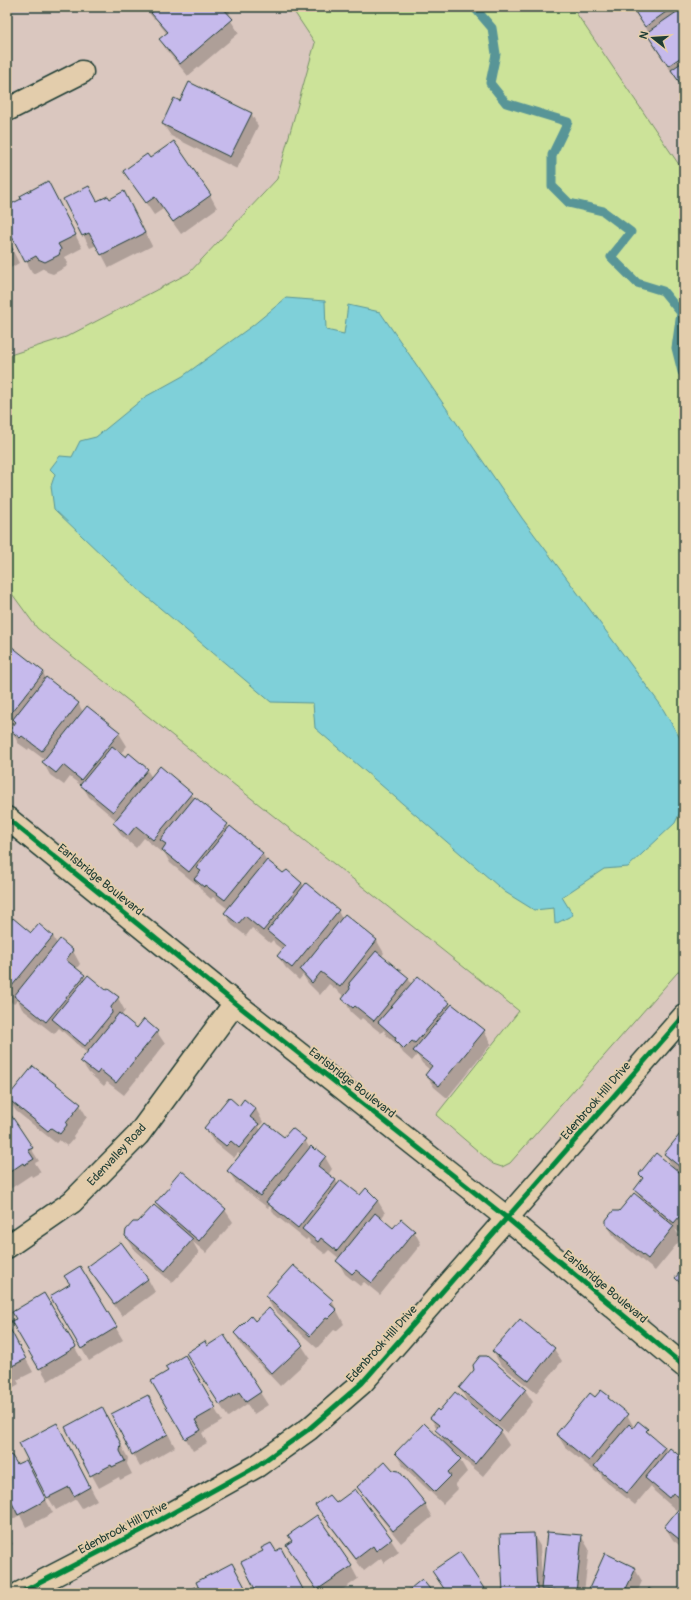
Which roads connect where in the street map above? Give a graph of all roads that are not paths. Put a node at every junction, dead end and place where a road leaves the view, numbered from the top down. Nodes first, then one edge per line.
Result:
1 (82, 72) dead end
2 (7, 110) edge
3 (7, 818) edge
4 (235, 1003) junction
5 (684, 1016) edge
6 (507, 1218) junction
7 (7, 1247) edge
8 (684, 1366) edge
9 (20, 1593) edge

1 - 2 street
3 - 4 street, Earlsbridge Boulevard
4 - 6 street, Earlsbridge Boulevard
4 - 7 street, Edenvalley Road
5 - 6 street, Edenbrook Hill Drive
6 - 8 street, Earlsbridge Boulevard
6 - 9 street, Edenbrook Hill Drive

